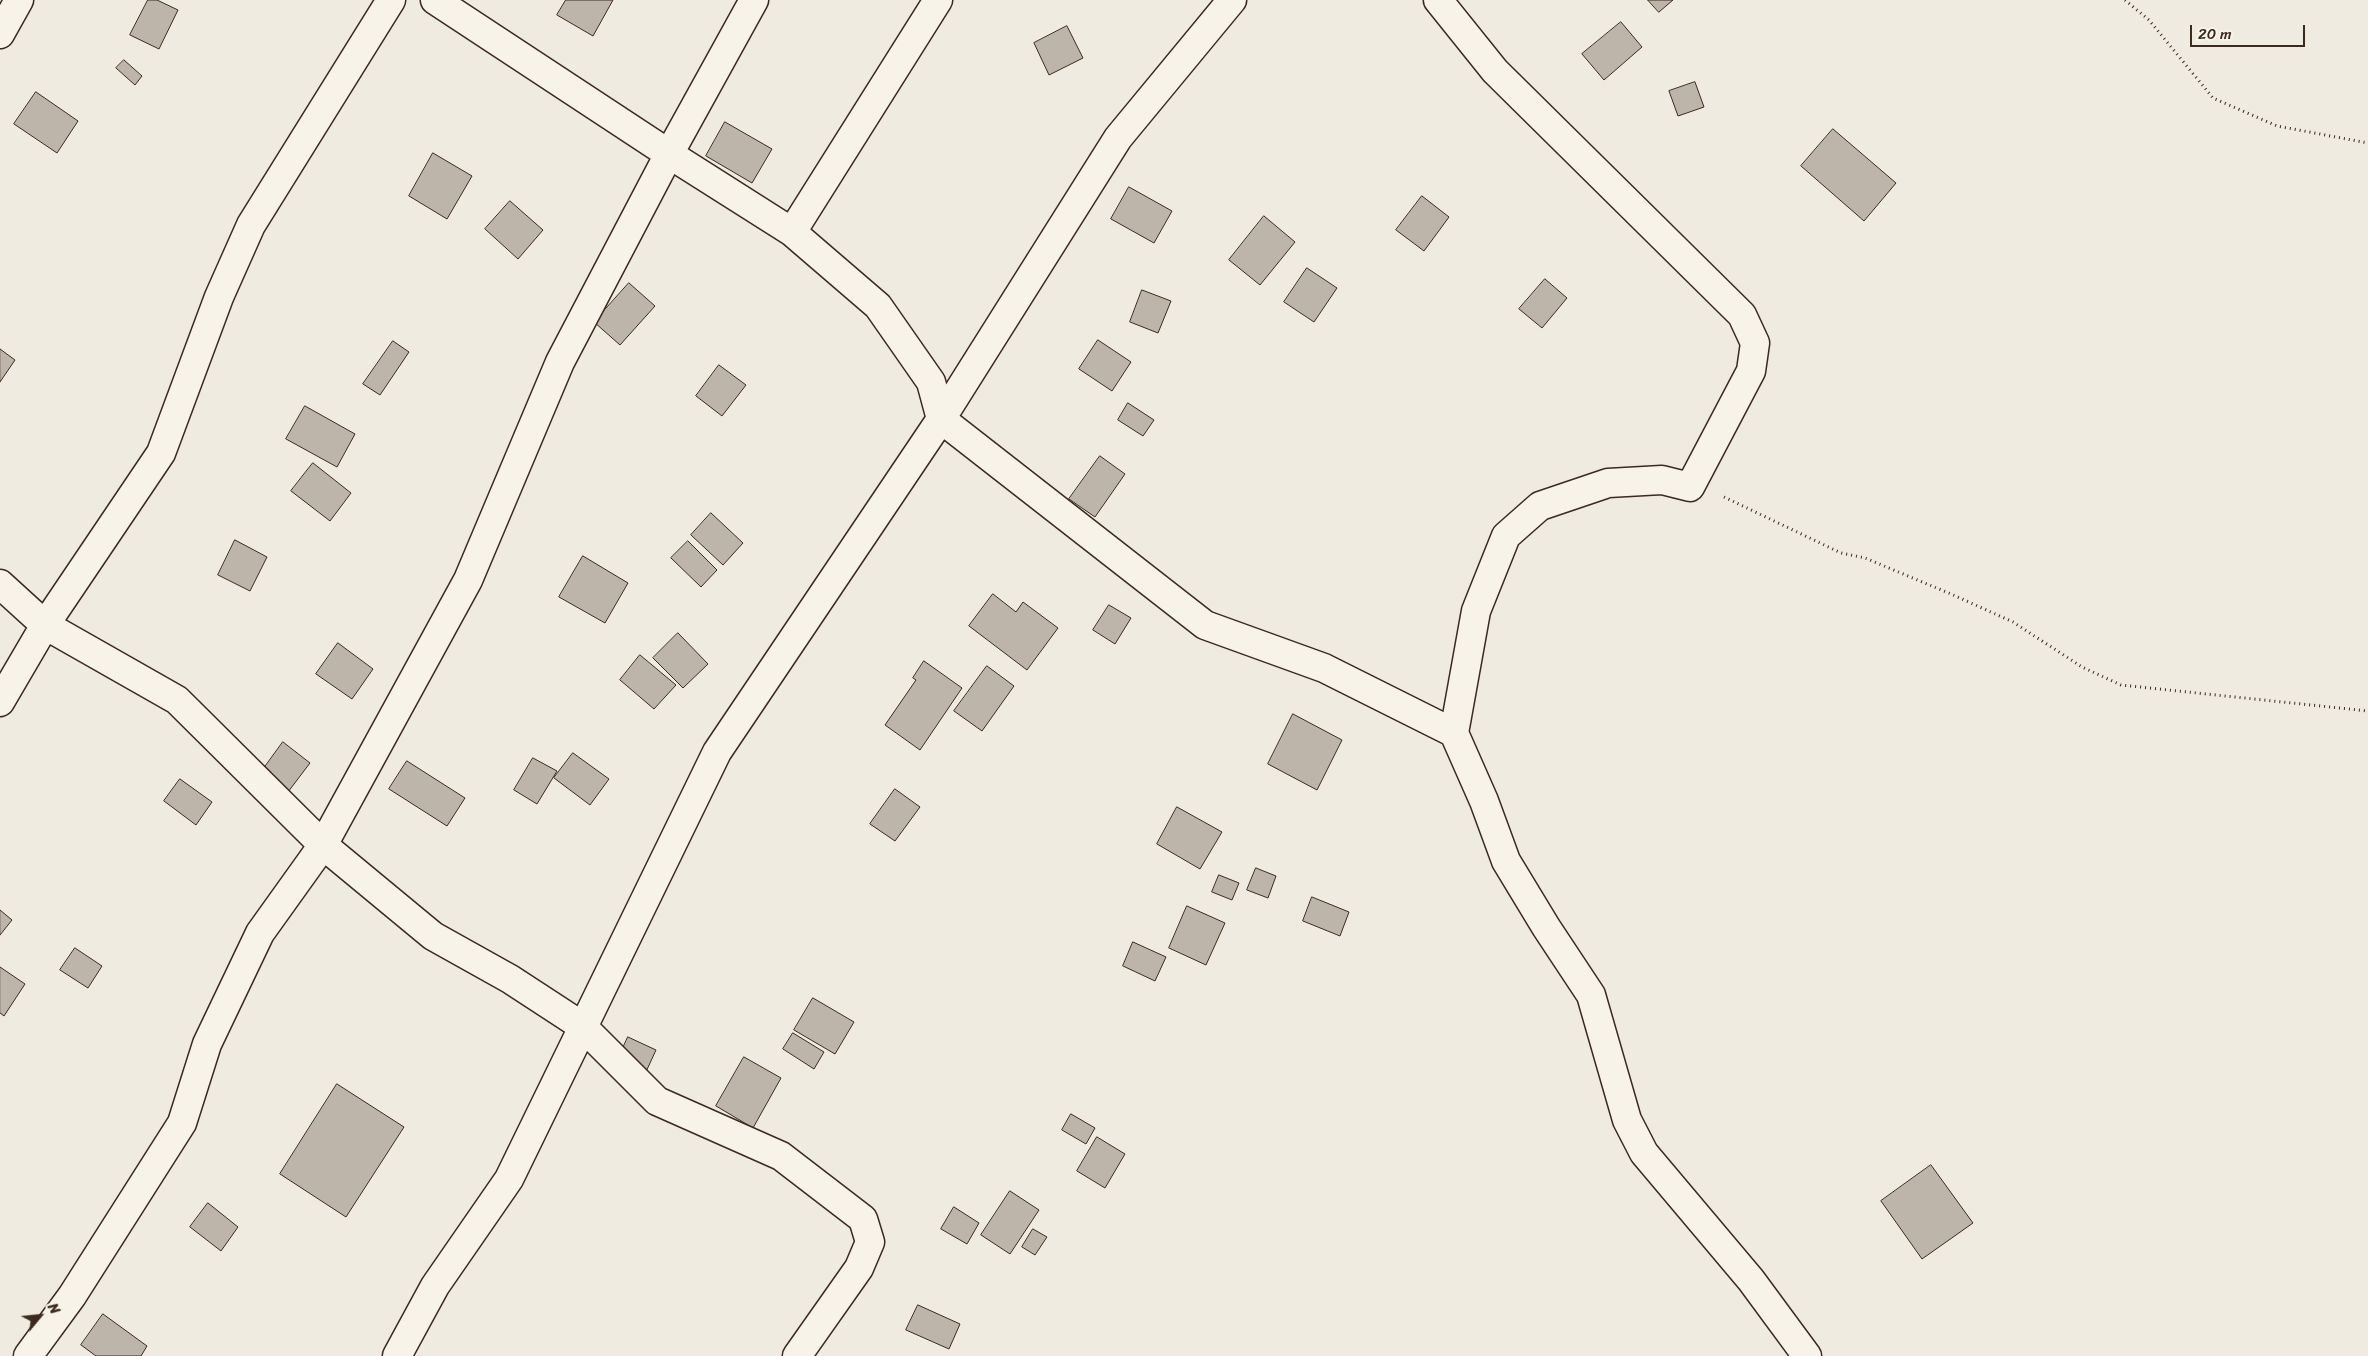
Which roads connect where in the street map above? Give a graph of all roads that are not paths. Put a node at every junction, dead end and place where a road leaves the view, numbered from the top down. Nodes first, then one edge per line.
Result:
1 (19, 0) edge
2 (391, 0) edge
3 (435, 0) edge
4 (754, 0) edge
5 (938, 0) edge
6 (1232, 0) edge
7 (1438, 0) edge
8 (0, 34) edge
9 (669, 154) junction
10 (792, 232) junction
11 (941, 419) junction
12 (0, 584) edge
13 (45, 625) junction
14 (0, 702) edge
15 (1454, 733) junction
16 (323, 845) junction
17 (582, 1026) junction
18 (28, 1356) edge
19 (397, 1356) edge
20 (796, 1356) edge
21 (1808, 1356) edge

1 - 8 street
2 - 13 street
3 - 9 street
4 - 9 street
5 - 10 street
6 - 11 street
7 - 15 street
9 - 10 street
9 - 16 street
10 - 11 street
11 - 15 street
11 - 17 street
12 - 13 street
13 - 14 street
13 - 16 street
15 - 21 street
16 - 17 street
16 - 18 street
17 - 19 street
17 - 20 street

